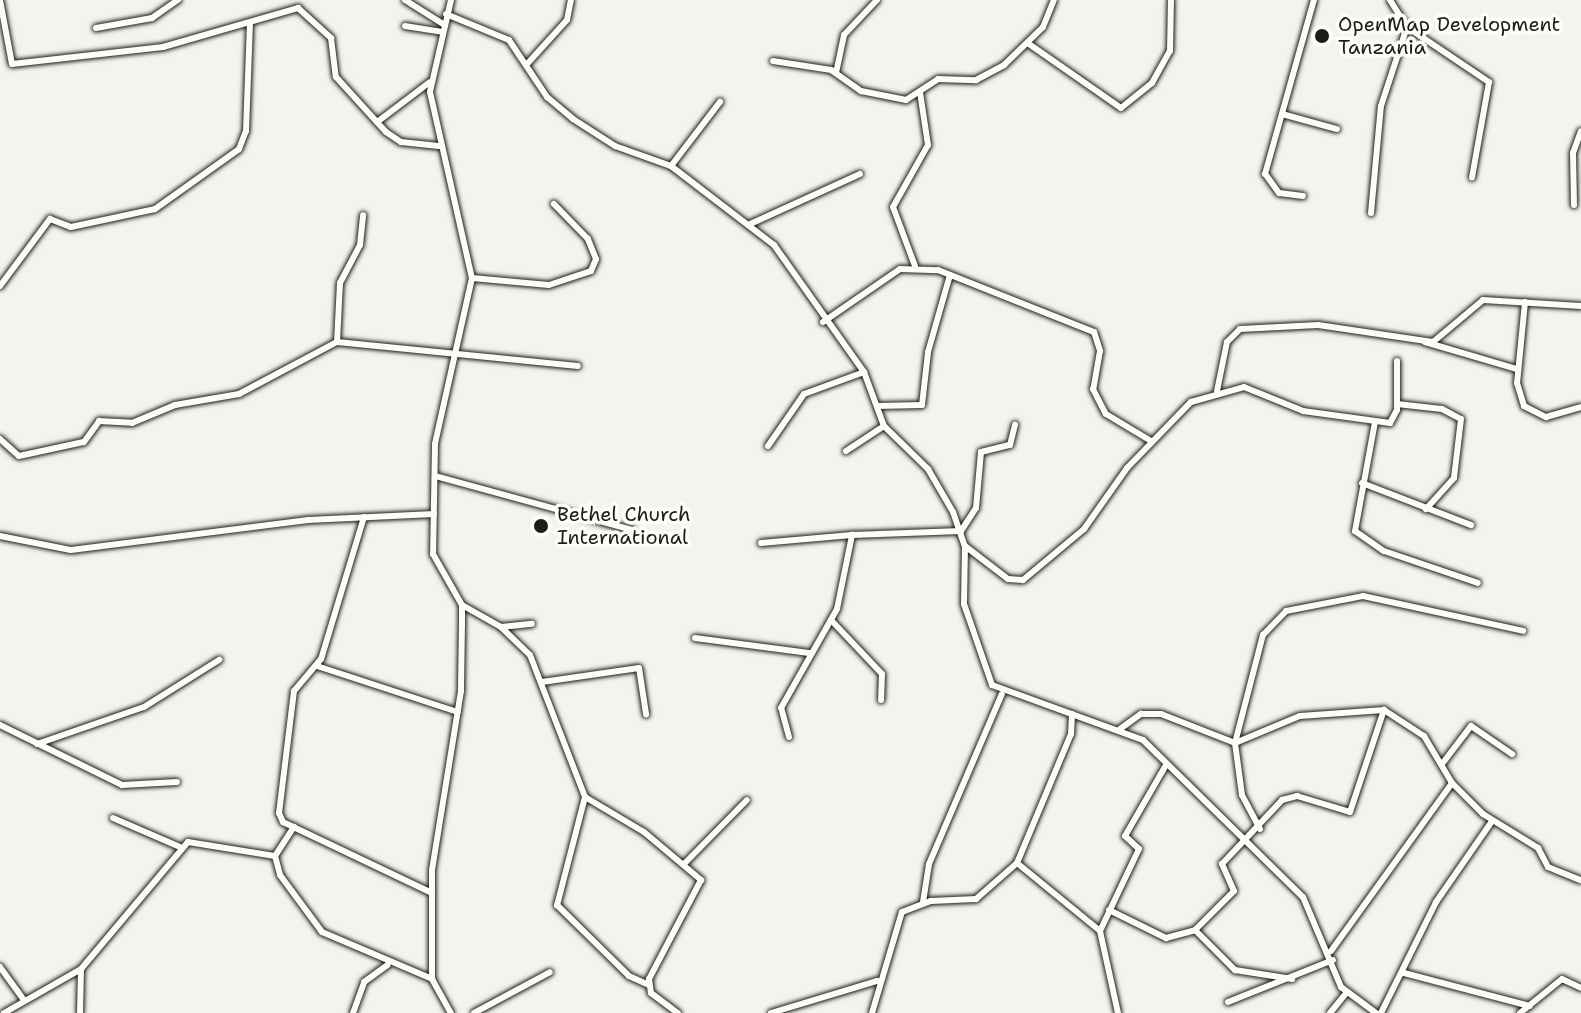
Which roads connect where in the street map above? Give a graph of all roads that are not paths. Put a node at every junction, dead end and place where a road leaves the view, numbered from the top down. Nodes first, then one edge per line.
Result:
1 (0, 0) edge
2 (178, 0) edge
3 (405, 0) edge
4 (451, 0) edge
5 (571, 0) edge
6 (877, 0) edge
7 (1054, 0) edge
8 (1171, 0) edge
9 (1314, 0) edge
10 (1390, 0) edge
11 (446, 14) junction
12 (250, 22) junction
13 (443, 24) junction
14 (405, 26) dead end
15 (1407, 27) junction
16 (96, 28) dead end
17 (441, 32) junction
18 (1029, 44) junction
19 (773, 61) dead end
20 (528, 63) junction
21 (836, 73) junction
22 (430, 82) junction
23 (920, 92) junction
24 (720, 102) dead end
25 (1282, 114) junction
26 (377, 122) junction
27 (1337, 129) dead end
28 (1581, 131) edge
29 (439, 146) junction
30 (671, 166) junction
31 (860, 174) dead end
32 (1472, 177) dead end
33 (1303, 196) dead end
34 (554, 204) dead end
35 (1574, 205) dead end
36 (1371, 213) dead end
37 (363, 215) dead end
38 (748, 225) junction
39 (915, 266) junction
40 (950, 275) junction
41 (472, 278) junction
42 (0, 286) edge
43 (1525, 302) junction
44 (1581, 306) edge
45 (823, 322) junction
46 (337, 342) junction
47 (1425, 342) junction
48 (454, 352) junction
49 (1397, 361) dead end
50 (578, 366) dead end
51 (1517, 369) junction
52 (864, 372) junction
53 (1217, 391) junction
54 (1397, 404) junction
55 (877, 406) junction
56 (1581, 407) edge
57 (1375, 422) junction
58 (1015, 425) dead end
59 (884, 426) junction
60 (0, 439) edge
61 (1151, 441) junction
62 (768, 446) dead end
63 (846, 451) dead end
64 (435, 476) junction
65 (1362, 483) junction
66 (1426, 509) junction
67 (434, 514) junction
68 (364, 517) junction
69 (1471, 525) dead end
70 (632, 530) dead end
71 (961, 531) junction
72 (852, 535) junction
73 (0, 536) edge
74 (761, 543) dead end
75 (965, 546) junction
76 (1478, 583) dead end
77 (462, 605) junction
78 (831, 620) junction
79 (532, 624) dead end
80 (501, 627) junction
81 (1523, 631) dead end
82 (695, 638) dead end
83 (809, 653) junction
84 (219, 660) dead end
85 (317, 666) junction
86 (542, 682) junction
87 (1002, 694) junction
88 (881, 700) dead end
89 (1384, 710) junction
90 (458, 712) junction
91 (646, 714) dead end
92 (1072, 714) junction
93 (0, 725) edge
94 (1120, 729) junction
95 (789, 737) dead end
96 (1235, 743) junction
97 (37, 744) junction
98 (1512, 754) dead end
99 (1442, 764) junction
100 (1166, 765) junction
101 (177, 782) dead end
102 (1452, 783) junction
103 (585, 797) junction
104 (747, 800) dead end
105 (113, 818) dead end
106 (1492, 821) junction
107 (294, 827) junction
108 (1260, 829) junction
109 (1240, 843) junction
110 (180, 847) junction
111 (275, 856) junction
112 (685, 863) junction
113 (1017, 863) junction
114 (1581, 880) edge
115 (432, 893) junction
116 (923, 902) junction
117 (1109, 910) junction
118 (1195, 930) junction
119 (1100, 931) junction
120 (1331, 951) junction
121 (1333, 960) junction
122 (387, 965) junction
123 (0, 967) edge
124 (81, 969) junction
125 (550, 972) dead end
126 (1404, 973) junction
127 (432, 979) junction
128 (1292, 979) junction
129 (877, 981) junction
130 (649, 985) junction
131 (1581, 988) edge
132 (1346, 993) junction
133 (24, 1000) junction
134 (1228, 1002) dead end
135 (1530, 1006) junction
136 (1116, 1010) edge
137 (4, 1013) edge
138 (80, 1013) edge
139 (353, 1013) edge
140 (451, 1013) edge
141 (474, 1013) edge
142 (678, 1013) edge
143 (771, 1013) edge
144 (872, 1013) edge
145 (1107, 1013) edge
146 (1330, 1013) edge
147 (1378, 1013) edge
148 (1520, 1013) edge

1 - 12 street
2 - 16 street
3 - 13 street
4 - 11 street
5 - 20 street
6 - 21 street
7 - 18 street
8 - 18 street
9 - 25 street
10 - 15 street
11 - 13 street
11 - 20 street
12 - 26 street
12 - 42 street
13 - 17 street
14 - 17 street
15 - 32 street
15 - 36 street
17 - 22 street
18 - 23 street
19 - 21 street
20 - 30 street
21 - 23 street
22 - 26 street
22 - 29 street
23 - 39 street
24 - 30 street
25 - 27 street
25 - 33 street
26 - 29 street
28 - 35 street
29 - 41 street
30 - 38 street
31 - 38 street
34 - 41 street
37 - 46 street
38 - 45 street
39 - 40 street
39 - 45 street
40 - 55 street
40 - 61 street
41 - 48 street
43 - 44 street
43 - 47 street
43 - 51 street
45 - 52 street
46 - 48 street
46 - 60 street
47 - 51 street
47 - 53 street
48 - 50 street
48 - 64 street
49 - 54 street
51 - 56 street
52 - 55 street
52 - 62 street
53 - 57 street
53 - 61 street
54 - 57 street
54 - 66 street
55 - 59 street
57 - 65 street
58 - 71 street
59 - 63 street
59 - 71 street
61 - 75 street
64 - 67 street
64 - 70 street
65 - 66 street
65 - 76 street
66 - 69 street
67 - 68 street
67 - 77 street
68 - 73 street
68 - 85 street
71 - 72 street
71 - 75 street
72 - 74 street
72 - 78 street
75 - 87 street
77 - 80 street
77 - 90 street
78 - 83 street
78 - 88 street
79 - 80 street
80 - 86 street
81 - 96 street
82 - 83 street
83 - 95 street
84 - 97 street
85 - 90 street
85 - 107 street
86 - 91 street
86 - 103 street
87 - 92 street
87 - 116 street
89 - 96 street
89 - 99 street
89 - 108 street
90 - 115 street
92 - 94 street
92 - 113 street
93 - 97 street
94 - 96 street
94 - 100 street
96 - 108 street
97 - 101 street
98 - 99 street
99 - 102 street
100 - 109 street
100 - 117 street
102 - 106 street
102 - 120 street
103 - 112 street
103 - 130 street
104 - 112 street
105 - 110 street
106 - 114 street
106 - 126 street
107 - 111 street
107 - 115 street
108 - 109 street
109 - 118 street
109 - 120 street
110 - 111 street
110 - 124 street
111 - 122 street
112 - 130 street
113 - 116 street
113 - 119 street
115 - 127 street
116 - 129 street
117 - 118 street
117 - 119 street
118 - 128 street
119 - 136 street
120 - 121 street
121 - 128 street
121 - 132 street
122 - 127 street
122 - 139 street
123 - 133 street
124 - 133 street
124 - 138 street
125 - 141 street
126 - 135 street
126 - 147 street
127 - 140 street
128 - 134 street
129 - 143 street
129 - 144 street
130 - 142 street
131 - 135 street
132 - 146 street
132 - 147 street
133 - 137 street
135 - 148 street
136 - 145 street

